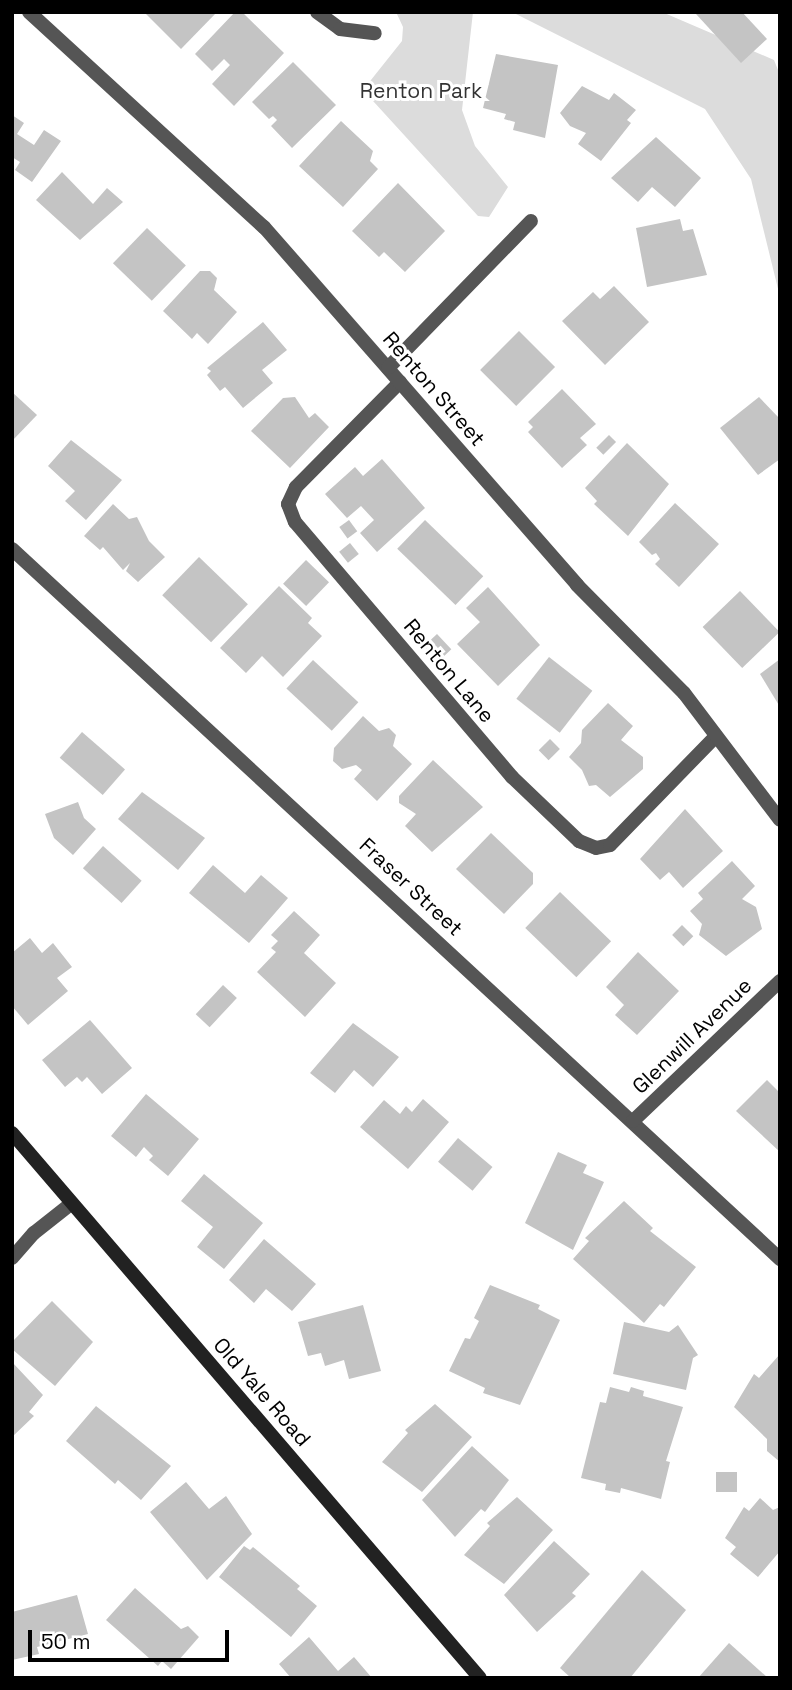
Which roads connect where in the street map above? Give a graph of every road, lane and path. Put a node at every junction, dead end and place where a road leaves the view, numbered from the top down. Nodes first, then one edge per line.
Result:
1 (29, 12) edge
2 (317, 12) edge
3 (374, 33) dead end
4 (530, 222) dead end
5 (388, 368) junction
6 (401, 382) junction
7 (12, 549) edge
8 (716, 736) junction
9 (780, 820) edge
10 (780, 981) edge
11 (633, 1121) junction
12 (12, 1133) edge
13 (72, 1203) junction
14 (12, 1258) edge
15 (780, 1259) edge
16 (480, 1678) edge

1 - 5 street, Renton Street
2 - 3 street
4 - 5 street
5 - 6 street, Renton Street
6 - 8 street, Renton Street
6 - 8 street, Renton Lane
7 - 11 street, Fraser Street
8 - 9 street, Renton Street
10 - 11 street, Glenwill Avenue
11 - 15 street, Fraser Street
12 - 13 main road, Old Yale Road
13 - 14 street
13 - 16 main road, Old Yale Road

